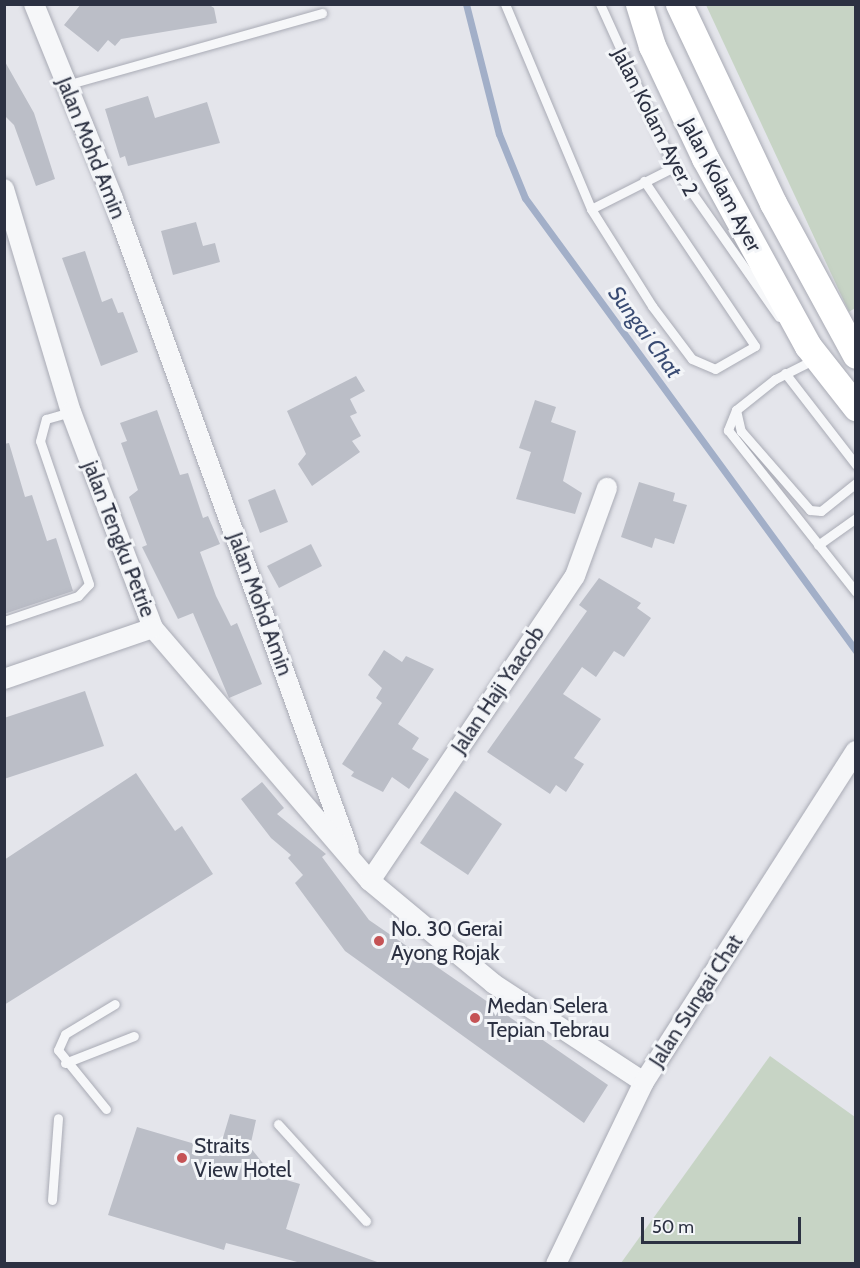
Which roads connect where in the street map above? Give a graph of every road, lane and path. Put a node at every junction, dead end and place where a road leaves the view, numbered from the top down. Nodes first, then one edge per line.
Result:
1 (34, 4) edge
2 (505, 4) edge
3 (600, 4) edge
4 (639, 4) edge
5 (680, 5) edge
6 (322, 13) dead end
7 (66, 85) junction
8 (674, 167) junction
9 (644, 181) junction
10 (4, 189) edge
11 (591, 209) junction
12 (852, 342) edge
13 (813, 352) junction
14 (785, 373) junction
15 (855, 408) edge
16 (736, 410) junction
17 (71, 412) junction
18 (855, 465) edge
19 (855, 483) edge
20 (607, 488) dead end
21 (854, 522) edge
22 (818, 545) junction
23 (855, 592) edge
24 (4, 621) edge
25 (153, 628) junction
26 (4, 679) edge
27 (855, 751) edge
28 (354, 863) junction
29 (370, 881) junction
30 (116, 1004) dead end
31 (134, 1036) dead end
32 (65, 1063) junction
33 (644, 1082) junction
34 (106, 1108) dead end
35 (58, 1118) dead end
36 (278, 1124) dead end
37 (52, 1200) dead end
38 (366, 1221) dead end
39 (556, 1263) edge

1 - 7 street, Jalan Mohd Amin
2 - 11 lane
3 - 8 lane, Jalan Kolam Ayer 2
4 - 13 main road, Jalan Kolam Ayer
5 - 12 main road, Jalan Kolam Ayer
6 - 7 lane
7 - 28 street, Jalan Mohd Amin
8 - 9 lane
8 - 13 lane, Jalan Kolam Ayer 2
9 - 11 lane
9 - 11 lane
10 - 17 street, jalan Tengku Petrie
13 - 14 lane
13 - 15 main road
14 - 16 lane
14 - 18 lane
16 - 19 lane
16 - 22 lane
17 - 24 lane
17 - 25 street, jalan Tengku Petrie
20 - 29 street, Jalan Haji Yaacob
21 - 22 lane
22 - 23 lane
25 - 26 street
25 - 28 street, jalan Tengku Petrie
27 - 33 street, Jalan Sungai Chat
28 - 29 street, Jalan Mohd Amin
29 - 33 street, Jalan Mohd Amin
30 - 32 lane
31 - 32 lane
32 - 34 lane
33 - 39 street, Jalan Sungai Chat
35 - 37 lane
36 - 38 lane

